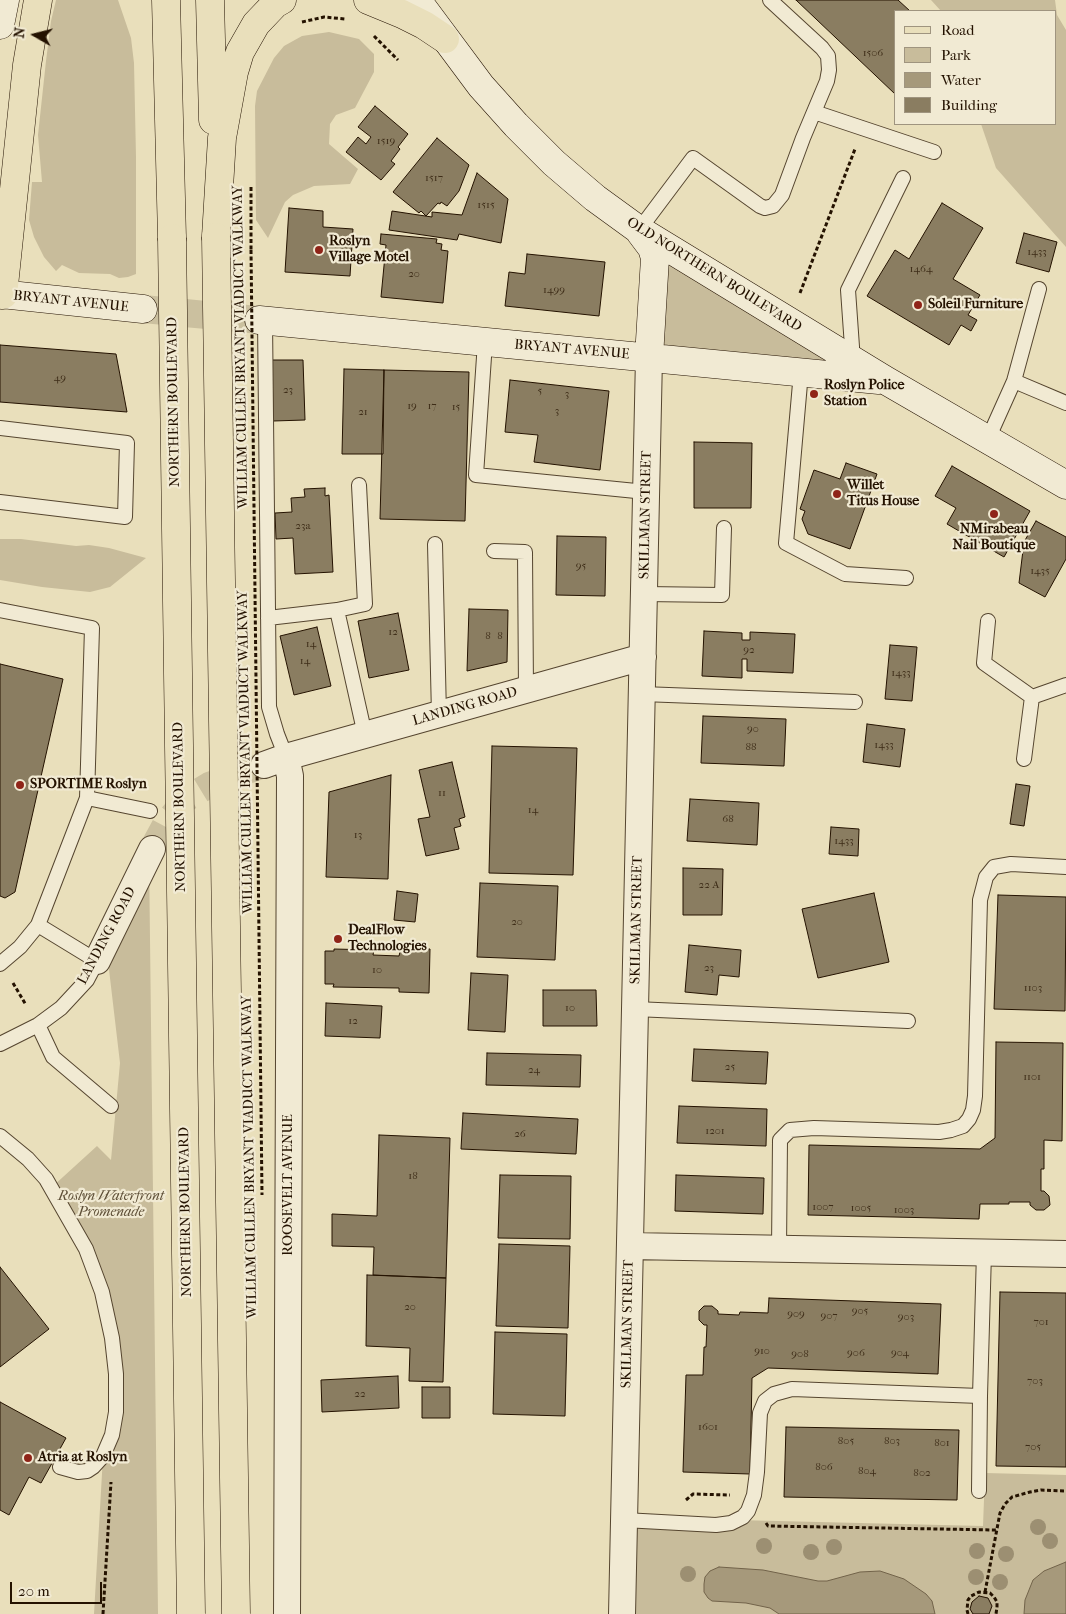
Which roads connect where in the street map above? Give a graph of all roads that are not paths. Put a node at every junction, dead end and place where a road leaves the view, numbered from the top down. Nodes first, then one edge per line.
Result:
1 (5, 0) edge
2 (38, 0) edge
3 (210, 0) edge
4 (282, 0) edge
5 (368, 0) edge
6 (417, 0) edge
7 (770, 0) edge
8 (165, 8) edge
9 (0, 24) edge
10 (445, 39) junction
11 (814, 112) junction
12 (934, 152) dead end
13 (903, 178) dead end
14 (639, 230) junction
15 (216, 237) junction
16 (1039, 289) dead end
17 (1, 294) edge
18 (143, 309) tunnel mouth
19 (262, 320) joint
20 (485, 342) junction
21 (649, 357) junction
22 (853, 361) junction
23 (801, 372) junction
24 (885, 380) junction
25 (1014, 381) junction
26 (1066, 403) edge
27 (0, 428) edge
28 (988, 439) junction
29 (359, 485) dead end
30 (1066, 485) edge
31 (646, 492) junction
32 (0, 502) edge
33 (724, 528) dead end
34 (435, 544) dead end
35 (494, 551) dead end
36 (906, 578) dead end
37 (644, 594) junction
38 (0, 610) edge
39 (337, 610) junction
40 (268, 618) junction
41 (988, 622) dead end
42 (643, 658) junction
43 (1066, 685) edge
44 (526, 690) junction
45 (642, 694) junction
46 (1032, 697) junction
47 (855, 702) dead end
48 (439, 715) junction
49 (364, 735) junction
50 (1024, 759) dead end
51 (275, 761) junction
52 (87, 798) junction
53 (150, 810) dead end
54 (152, 849) tunnel mouth
55 (1066, 866) edge
56 (38, 925) junction
57 (97, 961) junction
58 (1, 964) edge
59 (635, 1009) junction
60 (908, 1021) dead end
61 (38, 1025) junction
62 (0, 1044) edge
63 (111, 1106) dead end
64 (0, 1136) edge
65 (630, 1246) junction
66 (779, 1249) junction
67 (984, 1252) junction
68 (1066, 1254) edge
69 (980, 1396) junction
70 (60, 1467) dead end
71 (978, 1491) dead end
72 (624, 1520) junction
73 (191, 1614) edge
74 (236, 1614) edge
75 (287, 1614) edge
76 (622, 1614) edge

1 - 9 main road
2 - 17 main road
3 - 15 main road
4 - 15 main road
5 - 10 main road
6 - 10 main road, OLD NORTHERN BOULEVARD
7 - 11 lane
8 - 73 main road, NORTHERN BOULEVARD, bridge
10 - 14 main road, OLD NORTHERN BOULEVARD
11 - 12 lane
11 - 14 lane
13 - 22 lane
14 - 21 main road, SKILLMAN STREET
14 - 22 main road, OLD NORTHERN BOULEVARD
15 - 74 main road, bridge
16 - 25 lane
17 - 18 main road, BRYANT AVENUE
19 - 20 main road, BRYANT AVENUE
19 - 40 lane
20 - 21 main road, BRYANT AVENUE
20 - 31 lane
21 - 23 main road, BRYANT AVENUE
21 - 31 street, SKILLMAN STREET
22 - 24 main road, OLD NORTHERN BOULEVARD
23 - 24 main road, BRYANT AVENUE
23 - 36 lane
24 - 28 main road, OLD NORTHERN BOULEVARD
25 - 26 lane
25 - 28 lane
27 - 32 lane
28 - 30 main road, OLD NORTHERN BOULEVARD
29 - 39 lane
31 - 37 street, SKILLMAN STREET
33 - 37 lane
34 - 48 lane
35 - 44 lane
37 - 42 street, SKILLMAN STREET
38 - 52 lane
39 - 40 lane
39 - 49 lane
40 - 51 lane
41 - 46 lane
42 - 44 street, LANDING ROAD
42 - 45 street, SKILLMAN STREET
43 - 46 lane
44 - 48 street, LANDING ROAD
45 - 47 lane
45 - 59 street, SKILLMAN STREET
46 - 50 lane
48 - 49 street, LANDING ROAD
49 - 51 street, LANDING ROAD
51 - 75 street, ROOSEVELT AVENUE
52 - 53 lane
52 - 56 lane
54 - 57 street, LANDING ROAD
55 - 66 lane
56 - 57 lane
56 - 58 lane
57 - 61 lane, LANDING ROAD
59 - 60 lane
59 - 65 street, SKILLMAN STREET
61 - 62 lane, LANDING ROAD
61 - 63 lane
64 - 70 lane
65 - 66 street
65 - 72 street, SKILLMAN STREET
66 - 67 street
67 - 68 street
67 - 69 lane
69 - 71 lane
69 - 72 lane
72 - 76 street, SKILLMAN STREET

